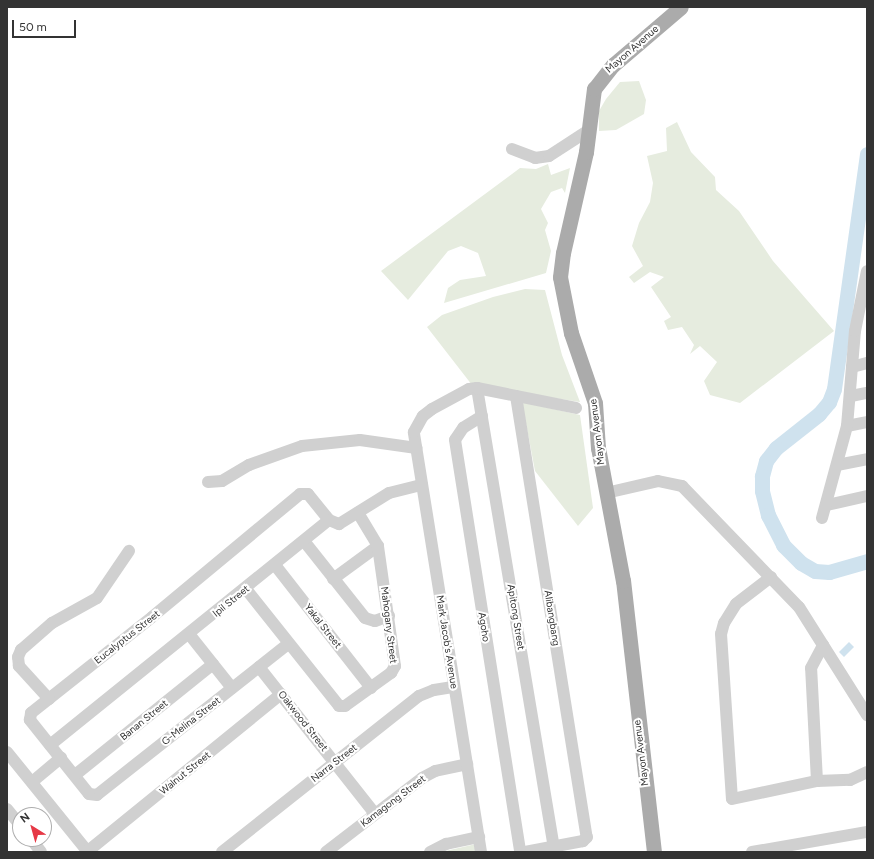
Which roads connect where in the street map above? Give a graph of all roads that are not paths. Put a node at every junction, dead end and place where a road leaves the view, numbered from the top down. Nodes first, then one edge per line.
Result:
1 (681, 7) edge
2 (589, 130) junction
3 (512, 149) dead end
4 (867, 271) edge
5 (865, 293) edge
6 (861, 330) edge
7 (867, 364) edge
8 (852, 367) junction
9 (478, 388) junction
10 (867, 393) edge
11 (516, 396) junction
12 (851, 396) junction
13 (576, 408) dead end
14 (482, 416) junction
15 (867, 422) edge
16 (847, 426) junction
17 (416, 448) junction
18 (867, 459) edge
19 (837, 465) junction
20 (208, 482) dead end
21 (422, 485) junction
22 (606, 493) junction
23 (867, 496) edge
24 (827, 505) junction
25 (358, 513) junction
26 (822, 518) dead end
27 (329, 520) junction
28 (304, 541) junction
29 (378, 546) junction
30 (129, 552) dead end
31 (276, 565) junction
32 (771, 576) junction
33 (333, 579) junction
34 (246, 589) junction
35 (389, 616) junction
36 (189, 634) junction
37 (288, 644) junction
38 (823, 645) junction
39 (213, 664) junction
40 (260, 667) junction
41 (453, 687) junction
42 (232, 688) junction
43 (371, 688) junction
44 (281, 694) junction
45 (49, 699) junction
46 (867, 715) edge
47 (50, 745) junction
48 (7, 752) edge
49 (61, 758) junction
50 (336, 762) junction
51 (467, 764) junction
52 (867, 772) edge
53 (75, 775) junction
54 (817, 781) junction
55 (32, 782) junction
56 (94, 796) joint
57 (375, 814) junction
58 (867, 832) edge
59 (479, 836) junction
60 (554, 846) junction
61 (88, 852) edge
62 (222, 852) edge
63 (326, 852) edge
64 (430, 852) edge
65 (481, 852) edge
66 (520, 852) edge
67 (525, 852) edge
68 (654, 852) edge
69 (752, 852) edge

1 - 2 main road, Mayon Avenue
2 - 3 street
2 - 22 main road, Mayon Avenue
4 - 5 street
5 - 6 street
6 - 8 street
7 - 8 street
8 - 12 street
9 - 11 street
9 - 14 street, Apitong Street
9 - 17 street, Mark Jacob's Avenue
10 - 12 street
11 - 13 street
11 - 60 street, Alibangbang
12 - 16 street
14 - 60 street, Apitong Street
14 - 66 street, Agoho
15 - 16 street
16 - 19 street
17 - 20 street
17 - 21 street, Mark Jacob's Avenue
18 - 19 street
19 - 24 street
21 - 25 street
21 - 41 street, Mark Jacob's Avenue
22 - 32 street
22 - 68 main road, Mayon Avenue
23 - 24 street
24 - 26 street
25 - 27 street
25 - 29 street, Mahogany Street
27 - 28 street, Ipil Street
27 - 45 street, Eucalyptus Street
28 - 31 street, Ipil Street
28 - 33 street
29 - 33 street
29 - 35 street, Mahogany Street
30 - 45 street
31 - 34 street, Ipil Street
31 - 43 street, Yakal Street
32 - 38 street
32 - 54 street
33 - 35 street
34 - 36 street, Ipil Street
34 - 37 street, Mahogany Street
35 - 43 street, Mahogany Street
36 - 39 street
36 - 47 street, Ipil Street
37 - 40 street, G-Melina Street
37 - 43 street, Mahogany Street
38 - 46 street
38 - 54 street
39 - 42 street
39 - 53 street, Banan Street
40 - 42 street, G-Melina Street
40 - 44 street, Oakwood Street
41 - 50 street, Narra Street
41 - 51 street, Mark Jacob's Avenue
42 - 56 street, G-Melina Street
44 - 50 street, Oakwood Street
44 - 61 street, Walnut Street
45 - 47 street, Eucalyptus Street
47 - 49 street, Eucalyptus Street
48 - 55 street
49 - 53 street, Eucalyptus Street
49 - 55 street
50 - 57 street, Oakwood Street
50 - 62 street, Narra Street
51 - 57 street, Kamagong Street
51 - 59 street, Mark Jacob's Avenue
52 - 54 street
53 - 56 street, Eucalyptus Street
55 - 61 street
57 - 63 street, Kamagong Street
58 - 69 street
59 - 64 street
59 - 65 street, Mark Jacob's Avenue
60 - 67 street

